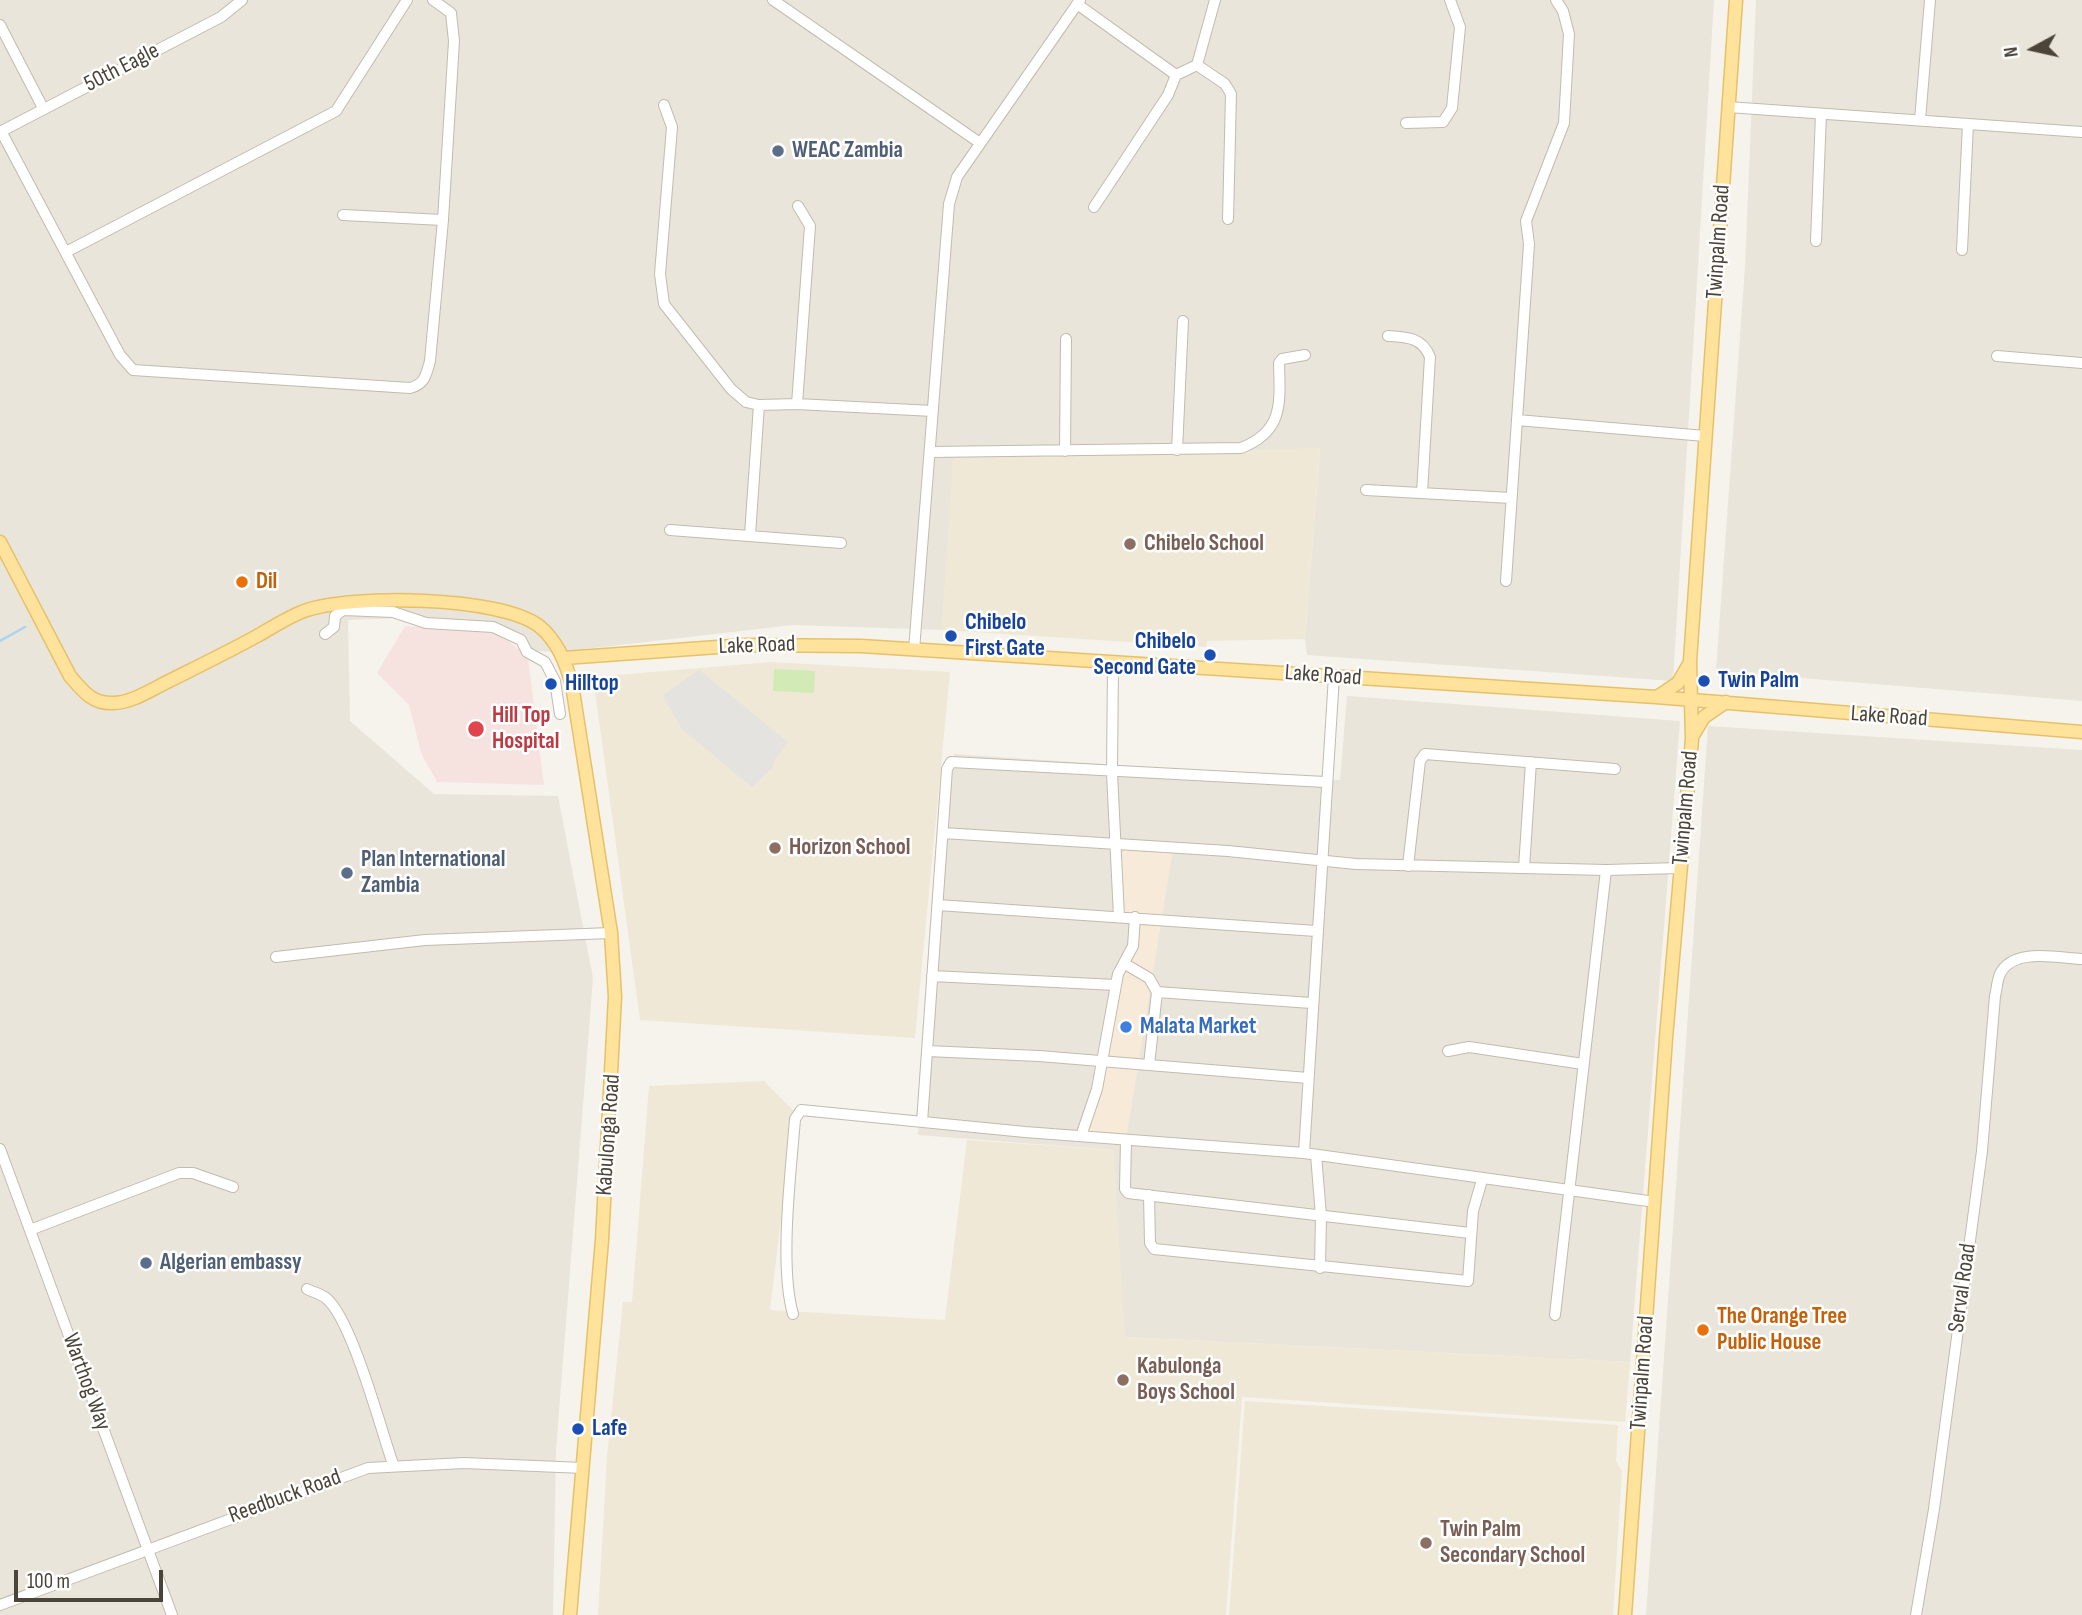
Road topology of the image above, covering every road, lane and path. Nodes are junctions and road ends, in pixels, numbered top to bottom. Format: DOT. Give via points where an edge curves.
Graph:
graph roads {
  1 [pos="242,0"];
  2 [pos="407,0"];
  3 [pos="433,0"];
  4 [pos="773,0"];
  5 [pos="1215,0"];
  6 [pos="1450,0"];
  7 [pos="1556,0"];
  8 [pos="1736,0"];
  9 [pos="1930,0"];
  10 [pos="1078,2"];
  11 [pos="450,4"];
  12 [pos="0,25"];
  13 [pos="1197,65"];
  14 [pos="1177,75"];
  15 [pos="664,105"];
  16 [pos="1728,107"];
  17 [pos="43,108"];
  18 [pos="1821,114"];
  19 [pos="1920,120"];
  20 [pos="1406,123"];
  21 [pos="1968,124"];
  22 [pos="1,131"];
  23 [pos="2082,132"];
  24 [pos="980,143"];
  25 [pos="799,206"];
  26 [pos="1094,207"];
  27 [pos="343,215"];
  28 [pos="1228,219"];
  29 [pos="443,220"];
  30 [pos="1816,241"];
  31 [pos="1962,250"];
  32 [pos="66,252"];
  33 [pos="1183,321"];
  34 [pos="1388,336"];
  35 [pos="1066,338"];
  36 [pos="1305,355"];
  37 [pos="1997,356"];
  38 [pos="2082,363"];
  39 [pos="797,404"];
  40 [pos="759,405"];
  41 [pos="933,411"];
  42 [pos="1517,420"];
  43 [pos="1705,436"];
  44 [pos="1177,450"];
  45 [pos="1065,451"];
  46 [pos="930,452"];
  47 [pos="1366,490"];
  48 [pos="1422,493"];
  49 [pos="1511,498"];
  50 [pos="670,530"];
  51 [pos="750,535"];
  52 [pos="0,542"];
  53 [pos="841,543"];
  54 [pos="1506,581"];
  55 [pos="325,634"];
  56 [pos="914,650"];
  57 [pos="564,659"];
  58 [pos="1690,661"];
  59 [pos="1113,663"];
  60 [pos="1334,676"];
  61 [pos="1656,697"];
  62 [pos="1692,701"];
  63 [pos="1726,702"];
  64 [pos="560,714"];
  65 [pos="2082,732"];
  66 [pos="1692,739"];
  67 [pos="1531,762"];
  68 [pos="1615,769"];
  69 [pos="1112,773"];
  70 [pos="1325,782"];
  71 [pos="943,833"];
  72 [pos="1118,844"];
  73 [pos="1320,859"];
  74 [pos="1408,866"];
  75 [pos="1524,868"];
  76 [pos="1680,868"];
  77 [pos="1606,870"];
  78 [pos="937,905"];
  79 [pos="1119,917"];
  80 [pos="1135,917"];
  81 [pos="1316,931"];
  82 [pos="611,933"];
  83 [pos="276,957"];
  84 [pos="2082,959"];
  85 [pos="1125,964"];
  86 [pos="932,976"];
  87 [pos="1116,985"];
  88 [pos="1157,992"];
  89 [pos="1311,1003"];
  90 [pos="927,1051"];
  91 [pos="1448,1051"];
  92 [pos="1103,1061"];
  93 [pos="1583,1064"];
  94 [pos="1149,1065"];
  95 [pos="1308,1078"];
  96 [pos="922,1122"];
  97 [pos="1081,1136"];
  98 [pos="1126,1140"];
  99 [pos="0,1149"];
  100 [pos="1304,1153"];
  101 [pos="1316,1155"];
  102 [pos="1482,1180"];
  103 [pos="233,1186"];
  104 [pos="1569,1191"];
  105 [pos="1149,1195"];
  106 [pos="1655,1202"];
  107 [pos="1321,1216"];
  108 [pos="30,1230"];
  109 [pos="1470,1233"];
  110 [pos="1320,1268"];
  111 [pos="307,1289"];
  112 [pos="793,1314"];
  113 [pos="1555,1315"];
  114 [pos="393,1464"];
  115 [pos="583,1468"];
  116 [pos="148,1549"];
  117 [pos="0,1605"];
  118 [pos="172,1615"];
  119 [pos="570,1615"];
  120 [pos="1625,1615"];
  121 [pos="1916,1615"];
  1 -- 17 [label="street, 50th Eagle" via="221,17"];
  2 -- 32 [label="street" via="336,111"];
  3 -- 11 [label="street"];
  4 -- 24 [label="street"];
  5 -- 13 [label="street"];
  6 -- 20 [label="street" via="1460,27 1452,108 1443,122"];
  7 -- 42 [label="street" via="1569,34 1564,123 1526,221"];
  8 -- 16 [label="main road, Twinpalm Road"];
  9 -- 19 [label="street"];
  10 -- 14 [label="street"];
  10 -- 24 [label="street"];
  11 -- 29 [label="street" via="454,29"];
  12 -- 17 [label="street"];
  13 -- 14 [label="street"];
  13 -- 28 [label="street" via="1226,84 1230,94"];
  14 -- 26 [label="street"];
  15 -- 40 [label="street" via="672,127 660,274 664,304 732,390"];
  16 -- 18 [label="street"];
  16 -- 43 [label="main road, Twinpalm Road"];
  17 -- 22 [label="street, 50th Eagle"];
  18 -- 19 [label="street"];
  18 -- 30 [label="street"];
  19 -- 21 [label="street"];
  21 -- 23 [label="street"];
  21 -- 31 [label="street"];
  22 -- 32 [label="street"];
  24 -- 41 [label="street" via="957,177 949,204"];
  25 -- 39 [label="street" via="810,226"];
  27 -- 29 [label="street"];
  29 -- 32 [label="street" via="430,361 425,378 410,388 133,370 120,355"];
  33 -- 44 [label="street"];
  34 -- 48 [label="street" via="1417,340 1430,356"];
  35 -- 45 [label="street"];
  36 -- 44 [label="street" via="1279,363 1280,404 1274,423 1256,442 1241,448"];
  37 -- 38 [label="street"];
  39 -- 40 [label="street"];
  39 -- 41 [label="street"];
  40 -- 51 [label="street"];
  41 -- 46 [label="street"];
  42 -- 43 [label="street"];
  42 -- 49 [label="street"];
  43 -- 58 [label="main road, Twinpalm Road"];
  44 -- 45 [label="street"];
  45 -- 46 [label="street"];
  46 -- 56 [label="street"];
  47 -- 48 [label="street"];
  48 -- 49 [label="street"];
  49 -- 54 [label="street"];
  50 -- 51 [label="street"];
  51 -- 53 [label="street"];
  52 -- 57 [label="main road" via="70,676 98,702 114,704 148,691 303,611 346,600 383,599 506,612 539,627"];
  55 -- 64 [label="street" via="343,610 393,612 426,623 493,627 521,640 527,652 545,662 555,681"];
  56 -- 57 [label="main road, Lake Road" via="746,645"];
  56 -- 59 [label="main road, Lake Road"];
  57 -- 82 [label="main road, Kabulonga Road"];
  58 -- 61 [label="main road" via="1678,683"];
  58 -- 62 [label="main road, Twinpalm Road"];
  59 -- 60 [label="main road, Lake Road"];
  59 -- 69 [label="street"];
  60 -- 61 [label="main road, Lake Road"];
  60 -- 70 [label="street"];
  61 -- 62 [label="main road, Lake Road"];
  62 -- 63 [label="main road, Lake Road"];
  62 -- 66 [label="main road, Twinpalm Road"];
  63 -- 65 [label="main road, Lake Road"];
  63 -- 66 [label="main road" via="1704,716"];
  66 -- 76 [label="main road, Twinpalm Road"];
  67 -- 68 [label="street"];
  67 -- 74 [label="street" via="1422,755"];
  67 -- 75 [label="street"];
  69 -- 70 [label="street"];
  69 -- 71 [label="street" via="955,760 947,769"];
  69 -- 72 [label="street"];
  70 -- 73 [label="street"];
  71 -- 72 [label="street"];
  71 -- 78 [label="street"];
  72 -- 73 [label="street"];
  72 -- 79 [label="street"];
  73 -- 74 [label="street"];
  73 -- 81 [label="street"];
  74 -- 75 [label="street"];
  75 -- 77 [label="street"];
  76 -- 77 [label="street"];
  76 -- 106 [label="main road, Twinpalm Road"];
  77 -- 93 [label="street"];
  78 -- 79 [label="street"];
  78 -- 86 [label="street"];
  79 -- 80 [label="street"];
  80 -- 81 [label="street"];
  80 -- 85 [label="street" via="1133,946"];
  81 -- 89 [label="street"];
  82 -- 83 [label="street" via="425,940"];
  82 -- 115 [label="main road, Kabulonga Road" via="614,1052"];
  84 -- 121 [label="street, Serval Road" via="2040,957 2010,963 2000,974 1982,1151"];
  85 -- 87 [label="street"];
  85 -- 88 [label="street" via="1149,978"];
  86 -- 87 [label="street"];
  86 -- 90 [label="street"];
  87 -- 92 [label="street"];
  88 -- 89 [label="street"];
  88 -- 94 [label="street"];
  89 -- 95 [label="street"];
  90 -- 92 [label="street"];
  90 -- 96 [label="street"];
  91 -- 93 [label="street" via="1469,1047"];
  92 -- 94 [label="street"];
  92 -- 97 [label="street"];
  93 -- 104 [label="street"];
  94 -- 95 [label="street"];
  95 -- 100 [label="street"];
  96 -- 97 [label="street"];
  96 -- 112 [label="street" via="807,1110 796,1113 788,1265"];
  97 -- 98 [label="street"];
  98 -- 100 [label="street"];
  98 -- 105 [label="street" via="1126,1191"];
  99 -- 108 [label="street, Warthog Way"];
  100 -- 101 [label="street"];
  101 -- 102 [label="street"];
  101 -- 107 [label="street"];
  102 -- 104 [label="street"];
  102 -- 109 [label="street"];
  103 -- 108 [label="street" via="179,1173"];
  104 -- 106 [label="street"];
  104 -- 113 [label="street"];
  105 -- 107 [label="street"];
  105 -- 110 [label="street" via="1154,1249"];
  106 -- 120 [label="main road, Twinpalm Road"];
  107 -- 109 [label="street"];
  107 -- 110 [label="street"];
  108 -- 116 [label="street, Warthog Way"];
  109 -- 110 [label="street" via="1468,1281"];
  111 -- 114 [label="street" via="327,1299 336,1310"];
  114 -- 115 [label="street, Reedbuck Road"];
  114 -- 116 [label="street, Reedbuck Road" via="338,1477"];
  115 -- 119 [label="main road, Kabulonga Road"];
  116 -- 117 [label="street, Reedbuck Road"];
  116 -- 118 [label="street, Warthog Way"];
}
